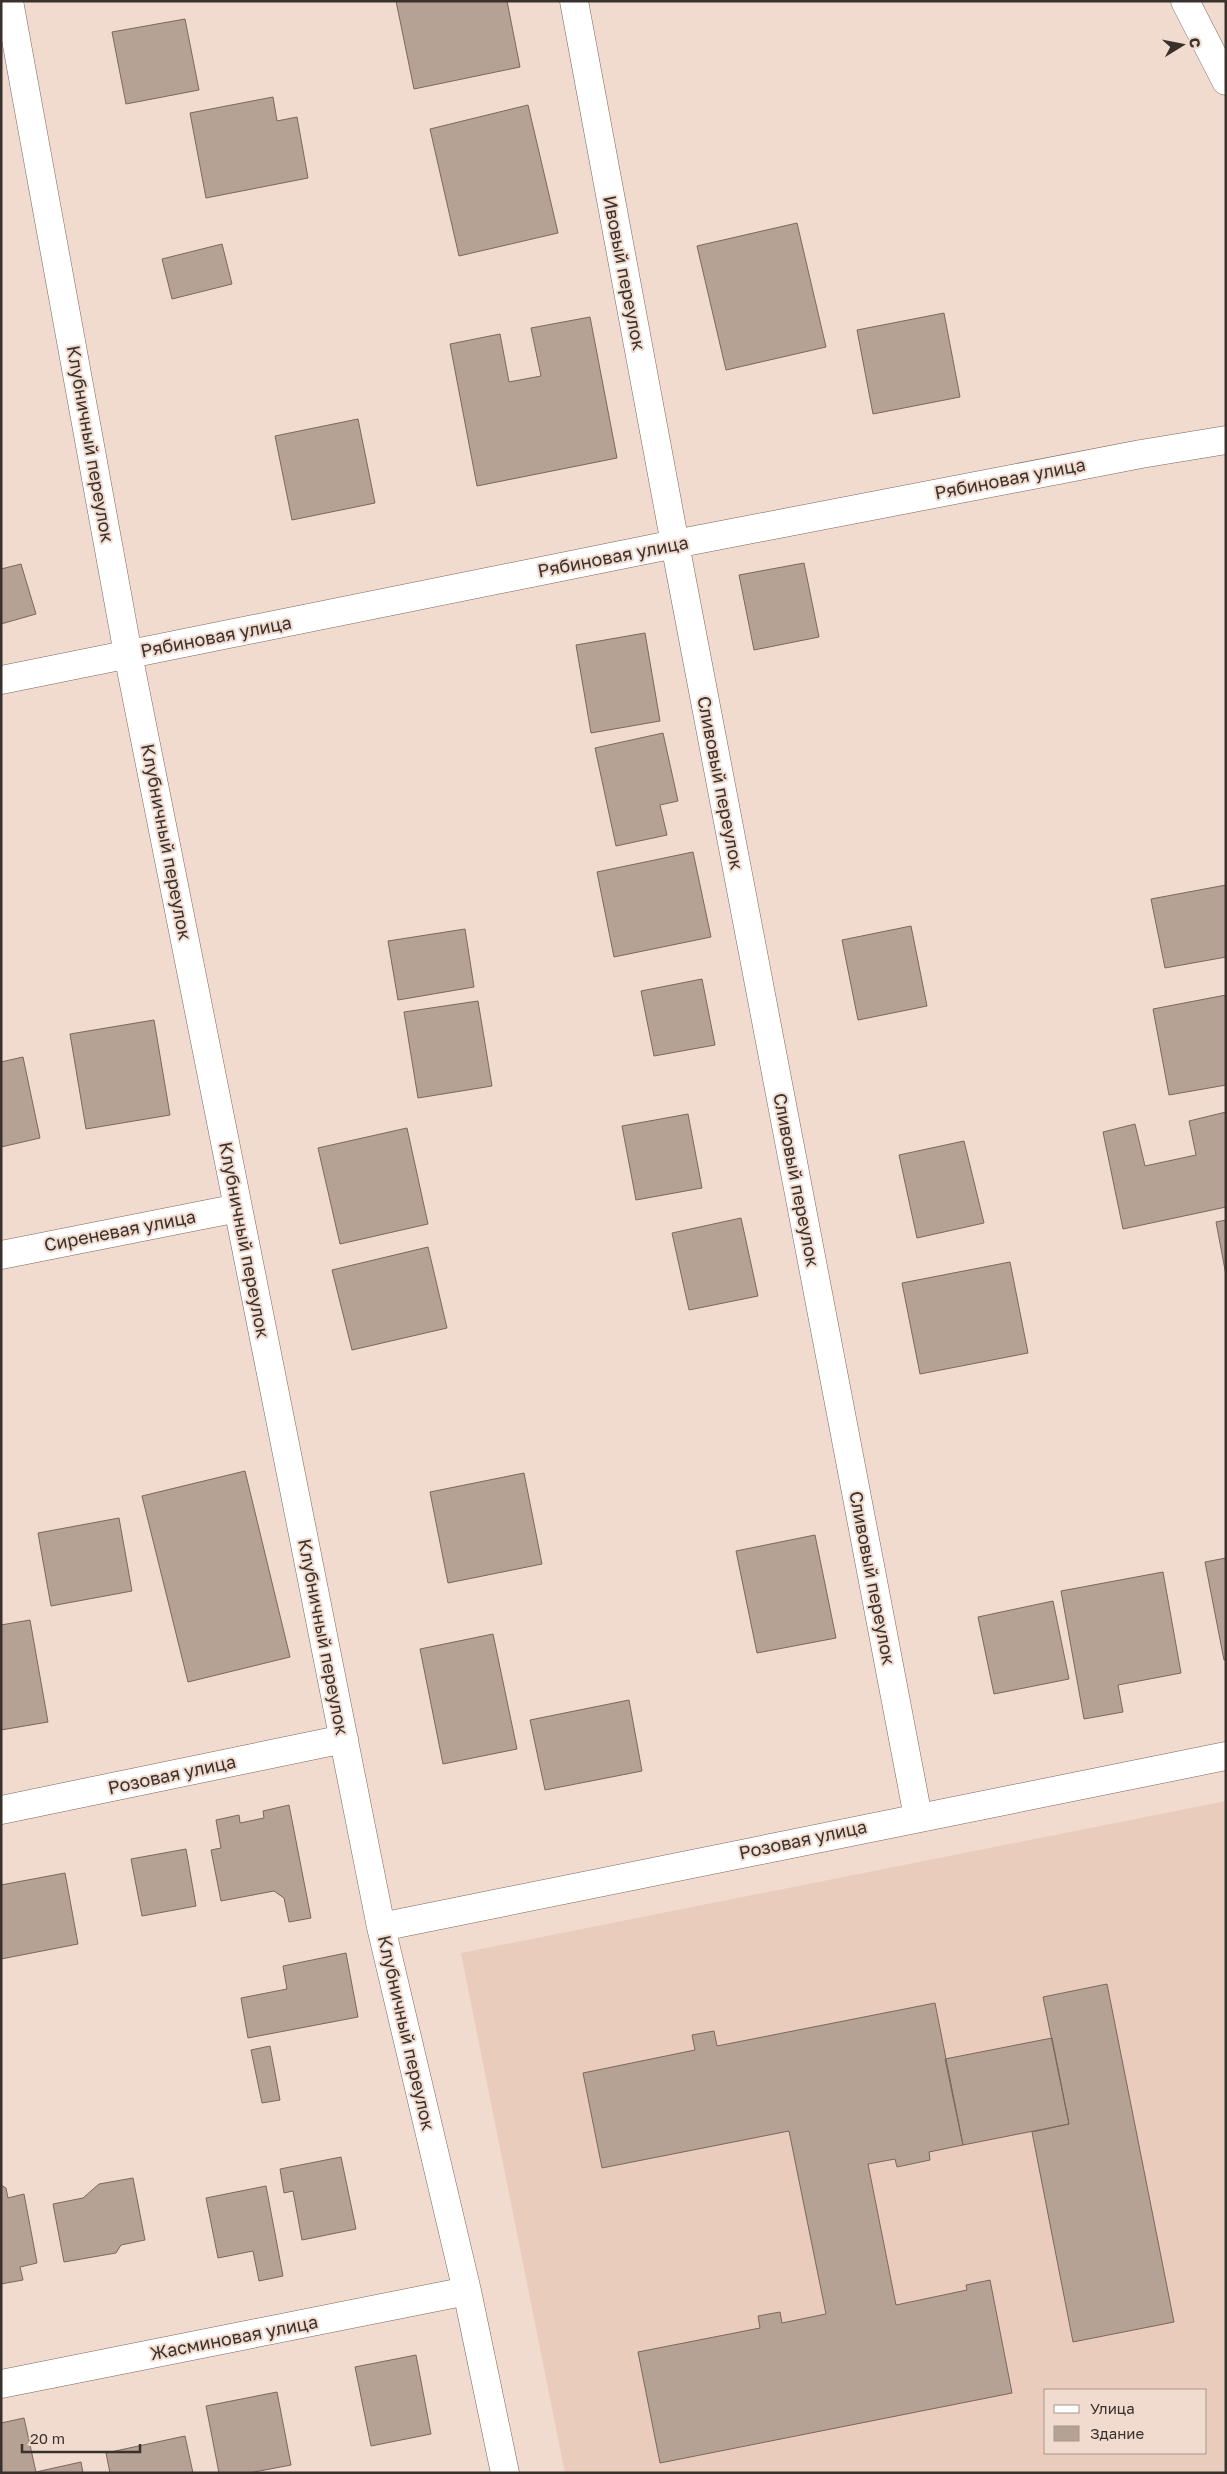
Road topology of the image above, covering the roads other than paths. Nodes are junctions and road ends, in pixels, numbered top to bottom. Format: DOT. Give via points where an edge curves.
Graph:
graph roads {
  1 [pos="9,1"];
  2 [pos="574,1"];
  3 [pos="1185,1"];
  4 [pos="1226,81"];
  5 [pos="1226,440"];
  6 [pos="675,544"];
  7 [pos="128,654"];
  8 [pos="1,680"];
  9 [pos="238,1208"];
  10 [pos="1,1255"];
  11 [pos="344,1739"];
  12 [pos="1226,1756"];
  13 [pos="1,1810"];
  14 [pos="918,1817"];
  15 [pos="380,1926"];
  16 [pos="467,2291"];
  17 [pos="1,2384"];
  18 [pos="505,2473"];
  1 -- 7 [label="street, Клубничный переулок"];
  2 -- 6 [label="street, Ивовый переулок"];
  3 -- 4 [label="street"];
  5 -- 6 [label="street, Рябиновая улица"];
  6 -- 7 [label="street, Рябиновая улица"];
  6 -- 14 [label="street, Сливовый переулок"];
  7 -- 8 [label="street, Рябиновая улица"];
  7 -- 9 [label="street, Клубничный переулок"];
  9 -- 10 [label="street, Сиреневая улица"];
  9 -- 11 [label="street, Клубничный переулок"];
  11 -- 13 [label="street, Розовая улица"];
  11 -- 15 [label="street, Клубничный переулок"];
  12 -- 14 [label="street, Розовая улица"];
  14 -- 15 [label="street, Розовая улица"];
  15 -- 16 [label="street, Клубничный переулок"];
  16 -- 17 [label="street, Жасминовая улица"];
  16 -- 18 [label="street, Клубничный переулок"];
}
